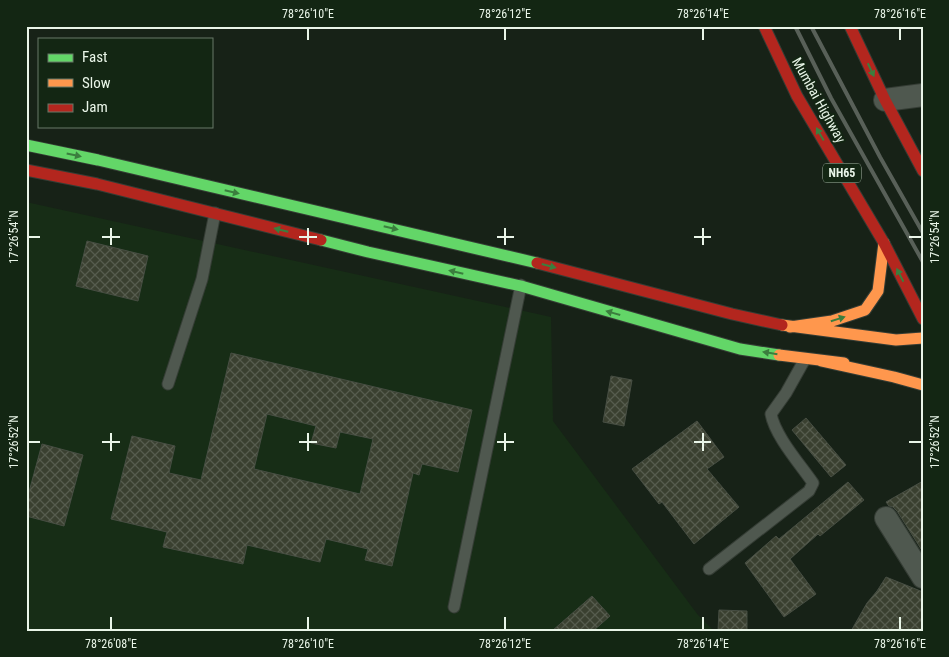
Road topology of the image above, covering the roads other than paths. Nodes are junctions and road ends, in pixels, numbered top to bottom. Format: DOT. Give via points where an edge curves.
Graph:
graph roads {
  1 [pos="764,26"];
  2 [pos="850,26"];
  3 [pos="923,95"];
  4 [pos="885,100"];
  5 [pos="26,145"];
  6 [pos="26,170"];
  7 [pos="923,171"];
  8 [pos="215,214"];
  9 [pos="884,243"];
  10 [pos="524,273"];
  11 [pos="923,319"];
  12 [pos="790,327"];
  13 [pos="923,338"];
  14 [pos="805,359"];
  15 [pos="822,361"];
  16 [pos="914,370"];
  17 [pos="168,384"];
  18 [pos="923,385"];
  19 [pos="886,518"];
  20 [pos="709,569"];
  21 [pos="923,577"];
  22 [pos="454,607"];
  9 -- 1 [label="main road, Mumbai Highway / NH65, one-way" via="797,96"];
  2 -- 4 [label="main road, one-way"];
  3 -- 4 [label="street"];
  4 -- 7 [label="main road"];
  5 -- 10 [label="main road, one-way" via="98,160"];
  6 -- 8 [label="main road"];
  10 -- 8 [label="main road, one-way" via="368,252"];
  8 -- 17 [label="lane" via="202,279"];
  11 -- 9 [label="main road, Mumbai Highway / NH65, one-way"];
  12 -- 9 [label="main road, one-way" via="832,321 866,310 878,292"];
  10 -- 12 [label="main road, one-way"];
  14 -- 10 [label="main road, one-way" via="740,349"];
  10 -- 22 [label="lane"];
  12 -- 13 [label="main road" via="896,340"];
  14 -- 15 [label="main road"];
  14 -- 20 [label="lane" via="771,414 780,435 813,483 809,491"];
  15 -- 16 [label="main road"];
  15 -- 18 [label="main road"];
  19 -- 21 [label="street"];
}
